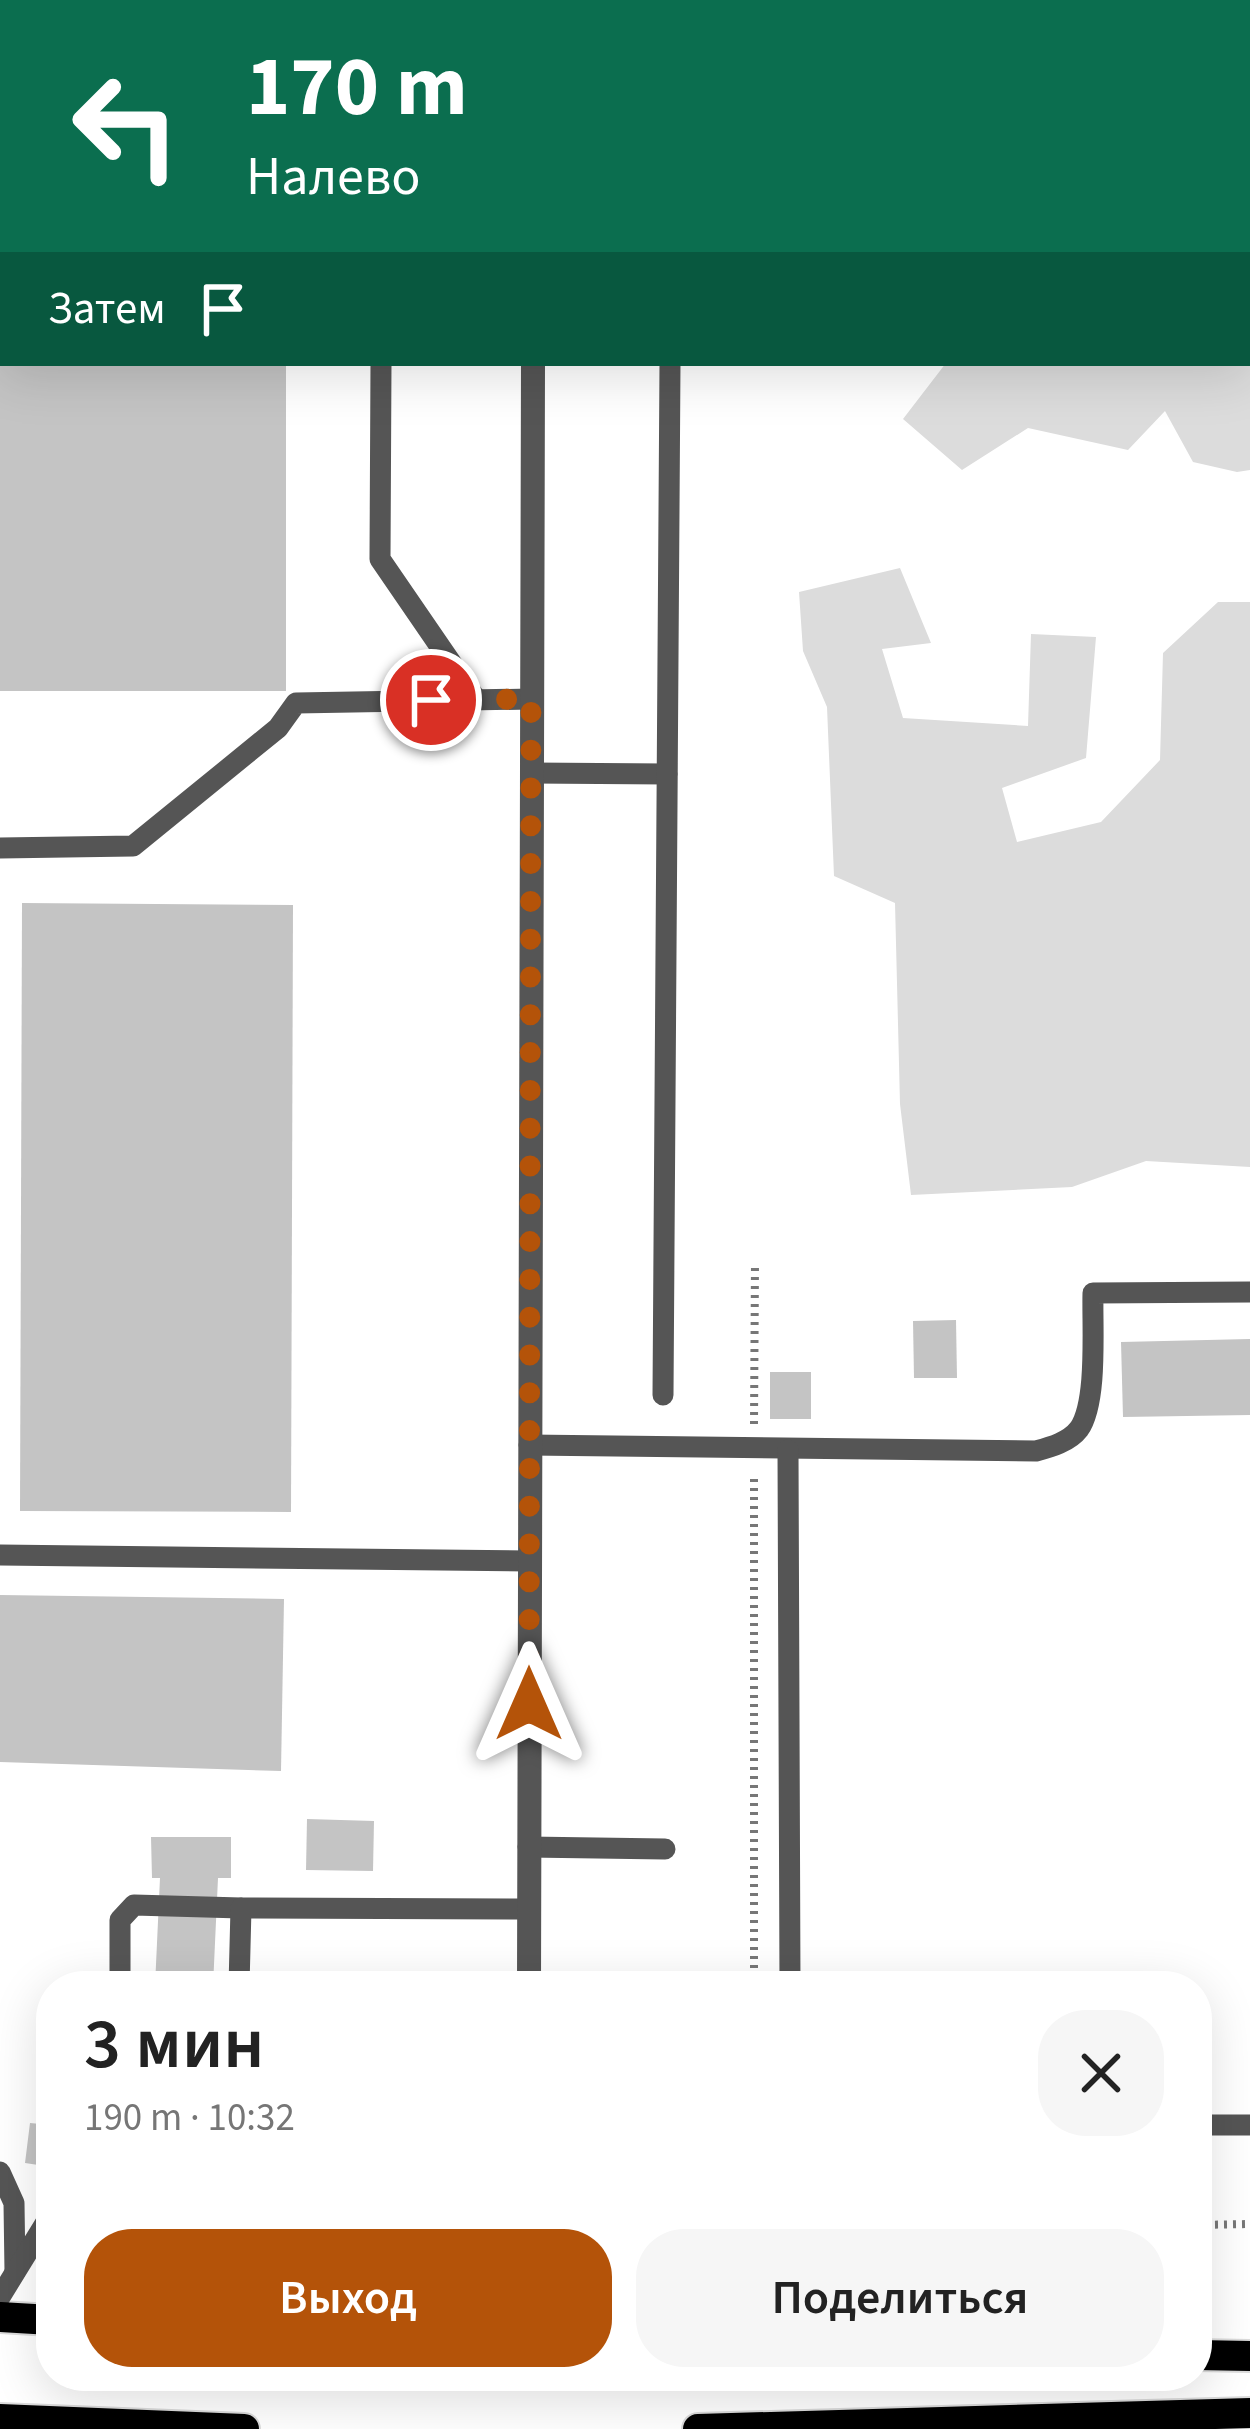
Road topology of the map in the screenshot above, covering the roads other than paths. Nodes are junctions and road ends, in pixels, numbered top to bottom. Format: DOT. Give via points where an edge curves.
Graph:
graph roads {
  1 [pos="381,366"];
  2 [pos="533,366"];
  3 [pos="670,366"];
  4 [pos="476,699"];
  5 [pos="531,699"];
  6 [pos="531,773"];
  7 [pos="667,773"];
  8 [pos="0,848"];
  9 [pos="1250,1292"];
  10 [pos="663,1395"];
  11 [pos="529,1445"];
  12 [pos="788,1450"];
  13 [pos="0,1555"];
  14 [pos="529,1561"];
  15 [pos="529,1847"];
  16 [pos="665,1849"];
  17 [pos="241,1908"];
  18 [pos="529,1909"];
  19 [pos="120,1971"];
  20 [pos="239,1971"];
  21 [pos="529,1971"];
  22 [pos="790,1971"];
  23 [pos="1250,2125"];
  24 [pos="1212,2126"];
  25 [pos="0,2172"];
  26 [pos="36,2238"];
  27 [pos="15,2272"];
  28 [pos="0,2297"];
  29 [pos="0,2317"];
  30 [pos="36,2319"];
  31 [pos="1212,2355"];
  32 [pos="1250,2356"];
  33 [pos="1250,2414"];
  34 [pos="0,2419"];
  35 [pos="244,2429"];
  36 [pos="698,2429"];
  1 -- 4 [label="lane" via="380,560"];
  2 -- 5 [label="street"];
  3 -- 7 [label="lane"];
  4 -- 5 [label="lane"];
  4 -- 8 [label="lane" via="296,703 278,728 133,846"];
  5 -- 6 [label="street"];
  6 -- 7 [label="lane"];
  6 -- 11 [label="street"];
  7 -- 10 [label="lane"];
  9 -- 12 [label="lane" via="1093,1293 1089,1396 1080,1429 1060,1444 1036,1451"];
  11 -- 12 [label="lane"];
  11 -- 14 [label="street"];
  12 -- 22 [label="lane"];
  13 -- 14 [label="lane"];
  14 -- 15 [label="street"];
  15 -- 16 [label="lane"];
  15 -- 18 [label="street"];
  17 -- 18 [label="lane"];
  17 -- 19 [label="lane" via="134,1905 120,1920"];
  17 -- 20 [label="lane"];
  18 -- 21 [label="street"];
  23 -- 24 [label="lane"];
  25 -- 27 [label="lane" via="14,2203"];
  26 -- 27 [label="lane"];
  27 -- 28 [label="lane"];
  29 -- 30 [label="main road"];
  31 -- 32 [label="main road"];
  33 -- 36 [label="main road"];
  34 -- 35 [label="main road"];
}
